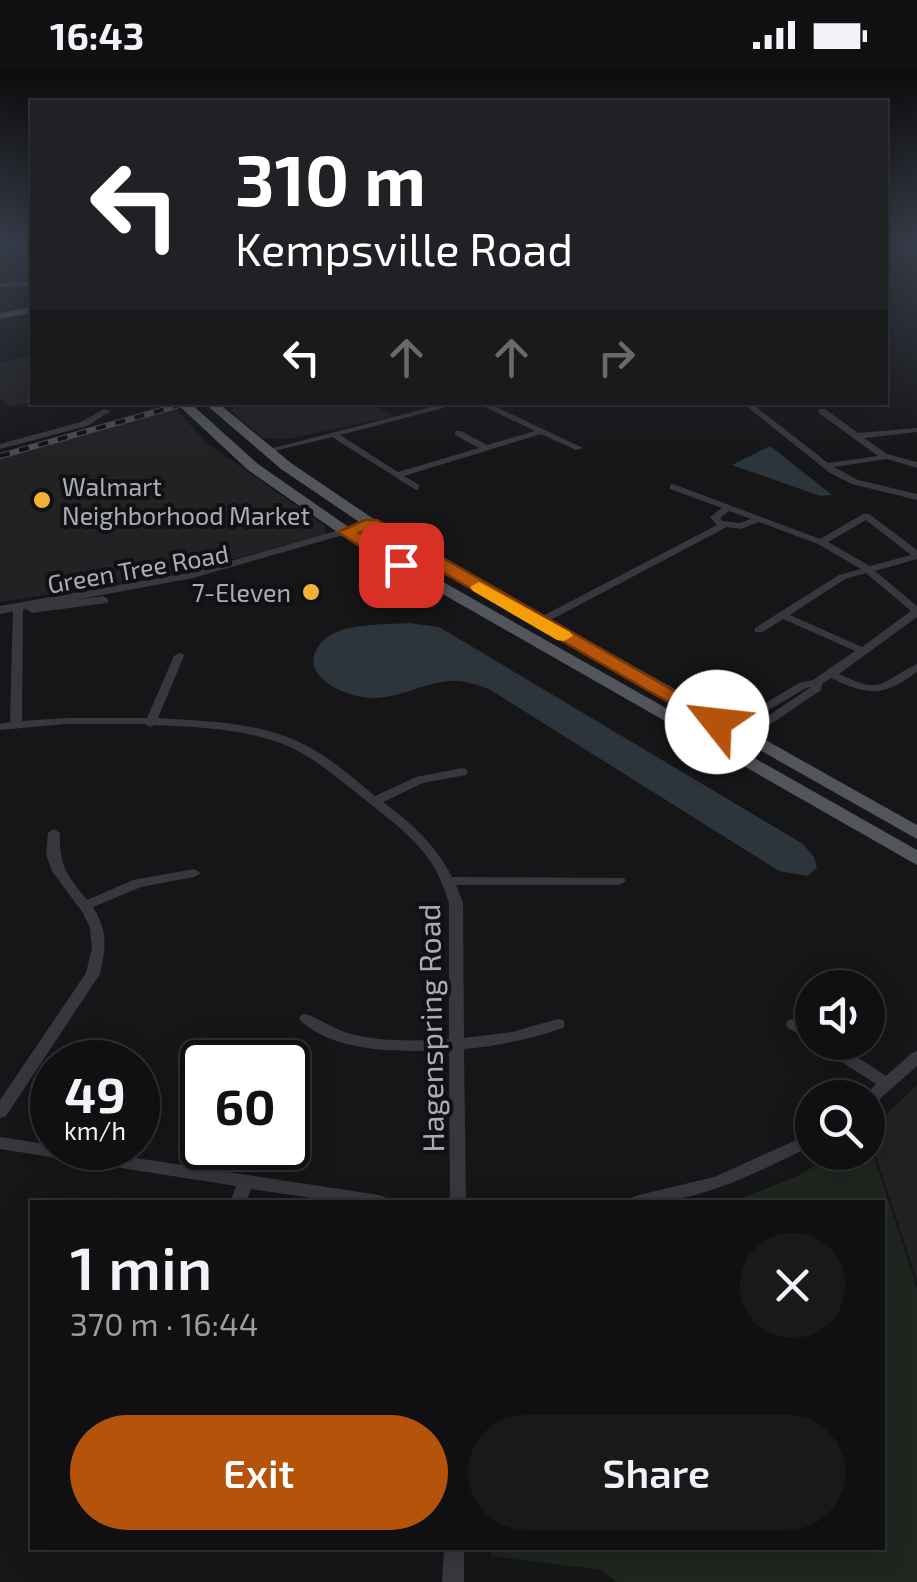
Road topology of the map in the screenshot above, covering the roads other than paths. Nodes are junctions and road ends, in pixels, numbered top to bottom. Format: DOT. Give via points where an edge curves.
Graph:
graph roads {
  1 [pos="184,405"];
  2 [pos="212,405"];
  3 [pos="450,405"];
  4 [pos="486,405"];
  5 [pos="749,405"];
  6 [pos="106,411"];
  7 [pos="822,412"];
  8 [pos="917,430"];
  9 [pos="542,431"];
  10 [pos="458,433"];
  11 [pos="334,435"];
  12 [pos="855,436"];
  13 [pos="0,447"];
  14 [pos="486,448"];
  15 [pos="579,448"];
  16 [pos="266,452"];
  17 [pos="887,457"];
  18 [pos="917,465"];
  19 [pos="825,466"];
  20 [pos="397,474"];
  21 [pos="416,486"];
  22 [pos="673,488"];
  23 [pos="917,496"];
  24 [pos="728,508"];
  25 [pos="759,519"];
  26 [pos="724,525"];
  27 [pos="375,526"];
  28 [pos="351,535"];
  29 [pos="821,542"];
  30 [pos="917,556"];
  31 [pos="865,568"];
  32 [pos="18,607"];
  33 [pos="0,610"];
  34 [pos="917,611"];
  35 [pos="784,616"];
  36 [pos="539,622"];
  37 [pos="759,630"];
  38 [pos="863,651"];
  39 [pos="179,656"];
  40 [pos="917,667"];
  41 [pos="832,674"];
  42 [pos="16,724"];
  43 [pos="150,724"];
  44 [pos="0,727"];
  45 [pos="743,727"];
  46 [pos="462,772"];
  47 [pos="374,801"];
  48 [pos="54,833"];
  49 [pos="917,833"];
  50 [pos="917,859"];
  51 [pos="194,874"];
  52 [pos="619,880"];
  53 [pos="450,881"];
  54 [pos="86,905"];
  55 [pos="306,1019"];
  56 [pos="558,1024"];
  57 [pos="457,1043"];
  58 [pos="917,1057"];
  59 [pos="849,1060"];
  60 [pos="886,1084"];
  61 [pos="0,1112"];
  62 [pos="0,1143"];
  63 [pos="795,1146"];
  64 [pos="245,1184"];
  65 [pos="239,1200"];
  66 [pos="365,1200"];
  67 [pos="458,1200"];
  68 [pos="647,1200"];
  69 [pos="454,1550"];
  70 [pos="453,1582"];
  1 -- 28 [label="main road" via="254,467"];
  2 -- 16 [label="main road"];
  3 -- 11 [label="street"];
  4 -- 9 [label="street"];
  5 -- 19 [label="street"];
  6 -- 13 [label="street" via="84,424"];
  7 -- 12 [label="street"];
  8 -- 12 [label="street"];
  9 -- 14 [label="street"];
  9 -- 15 [label="street"];
  10 -- 14 [label="street"];
  11 -- 16 [label="street"];
  11 -- 20 [label="street"];
  12 -- 17 [label="street"];
  14 -- 20 [label="street"];
  16 -- 27 [label="main road"];
  17 -- 18 [label="street"];
  17 -- 19 [label="street"];
  19 -- 23 [label="street" via="855,482"];
  20 -- 21 [label="street"];
  22 -- 24 [label="street"];
  24 -- 25 [label="street"];
  24 -- 26 [label="street" via="716,517"];
  25 -- 26 [label="street"];
  25 -- 29 [label="street"];
  26 -- 36 [label="street"];
  27 -- 28 [label="street, Green Tree Road"];
  27 -- 36 [label="main road"];
  28 -- 32 [label="street, Green Tree Road" via="186,586 48,609"];
  28 -- 50 [label="main road"];
  29 -- 30 [label="street" via="866,516"];
  29 -- 31 [label="street"];
  30 -- 31 [label="street"];
  31 -- 34 [label="street"];
  31 -- 35 [label="street"];
  32 -- 33 [label="street, Green Tree Road"];
  32 -- 42 [label="street"];
  34 -- 38 [label="street"];
  35 -- 37 [label="street"];
  35 -- 38 [label="street"];
  36 -- 45 [label="main road"];
  38 -- 41 [label="street"];
  39 -- 43 [label="street"];
  40 -- 41 [label="street" via="874,692"];
  41 -- 45 [label="street" via="764,724"];
  42 -- 43 [label="street, Hagenspring Road"];
  42 -- 44 [label="street, Hagenspring Road"];
  43 -- 47 [label="street, Hagenspring Road" via="271,735 312,754"];
  45 -- 49 [label="main road"];
  46 -- 47 [label="street" via="420,780"];
  47 -- 53 [label="street, Hagenspring Road" via="426,843"];
  48 -- 54 [label="street" via="53,863"];
  51 -- 54 [label="street" via="138,883"];
  52 -- 53 [label="street"];
  53 -- 57 [label="street, Hagenspring Road" via="456,903"];
  54 -- 61 [label="street" via="101,936 93,974"];
  55 -- 57 [label="street" via="373,1044"];
  56 -- 57 [label="street" via="517,1037"];
  57 -- 67 [label="street, Hagenspring Road"];
  58 -- 60 [label="street"];
  59 -- 60 [label="street"];
  62 -- 64 [label="street"];
  63 -- 68 [label="street" via="717,1183"];
  64 -- 65 [label="street"];
  64 -- 66 [label="street"];
  69 -- 70 [label="street"];
}
